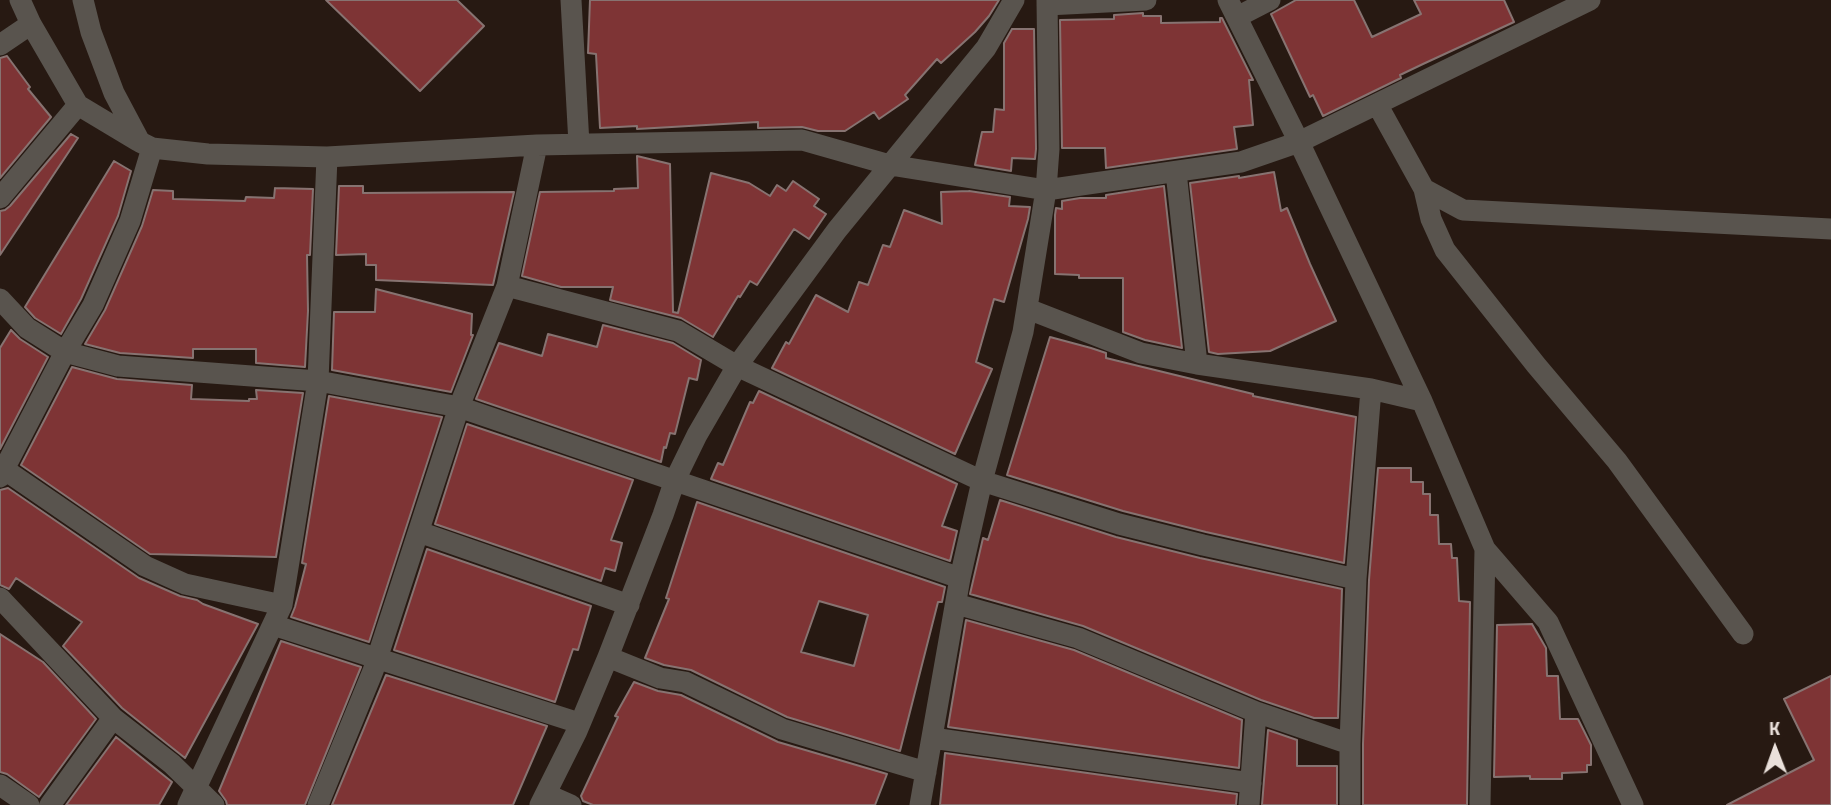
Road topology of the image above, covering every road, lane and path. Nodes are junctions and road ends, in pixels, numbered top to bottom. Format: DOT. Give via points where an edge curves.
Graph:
graph roads {
  1 [pos="20,0"];
  2 [pos="83,0"];
  3 [pos="572,0"];
  4 [pos="1014,0"];
  5 [pos="1146,0"];
  6 [pos="1270,0"];
  7 [pos="1590,0"];
  8 [pos="1047,3"];
  9 [pos="1232,9"];
  10 [pos="31,24"];
  11 [pos="0,45"];
  12 [pos="1377,104"];
  13 [pos="78,105"];
  14 [pos="1299,142"];
  15 [pos="579,144"];
  16 [pos="146,145"];
  17 [pos="537,145"];
  18 [pos="327,157"];
  19 [pos="890,165"];
  20 [pos="1176,172"];
  21 [pos="1424,189"];
  22 [pos="1046,190"];
  23 [pos="0,198"];
  24 [pos="1831,229"];
  25 [pos="507,286"];
  26 [pos="0,299"];
  27 [pos="1028,309"];
  28 [pos="65,352"];
  29 [pos="1197,365"];
  30 [pos="737,366"];
  31 [pos="318,381"];
  32 [pos="1371,389"];
  33 [pos="1422,401"];
  34 [pos="459,407"];
  35 [pos="3,473"];
  36 [pos="675,480"];
  37 [pos="982,481"];
  38 [pos="419,532"];
  39 [pos="1485,549"];
  40 [pos="960,578"];
  41 [pos="1356,579"];
  42 [pos="0,598"];
  43 [pos="956,604"];
  44 [pos="282,605"];
  45 [pos="629,605"];
  46 [pos="273,625"];
  47 [pos="1743,634"];
  48 [pos="608,656"];
  49 [pos="377,659"];
  50 [pos="1256,712"];
  51 [pos="113,718"];
  52 [pos="579,723"];
  53 [pos="932,738"];
  54 [pos="1350,744"];
  55 [pos="926,772"];
  56 [pos="1251,783"];
  57 [pos="0,785"];
  58 [pos="192,796"];
  59 [pos="543,800"];
  60 [pos="29,805"];
  61 [pos="50,805"];
  62 [pos="214,805"];
  63 [pos="318,805"];
  64 [pos="571,805"];
  65 [pos="920,805"];
  66 [pos="1249,805"];
  67 [pos="1350,805"];
  68 [pos="1480,805"];
  69 [pos="1633,805"];
  1 -- 10 [label="street"];
  2 -- 16 [label="street" via="114,93"];
  3 -- 15 [label="street"];
  4 -- 19 [label="street" via="986,48"];
  5 -- 8 [label="street"];
  6 -- 9 [label="street"];
  7 -- 12 [label="street"];
  8 -- 22 [label="street"];
  9 -- 14 [label="street"];
  10 -- 11 [label="street"];
  10 -- 13 [label="street"];
  12 -- 14 [label="street"];
  12 -- 21 [label="street"];
  13 -- 16 [label="street"];
  13 -- 23 [label="street"];
  14 -- 20 [label="street" via="1241,162"];
  14 -- 33 [label="street"];
  15 -- 17 [label="street"];
  15 -- 19 [label="street" via="802,140"];
  16 -- 18 [label="street" via="208,154"];
  16 -- 28 [label="street" via="130,221 93,305"];
  17 -- 18 [label="street"];
  17 -- 25 [label="street"];
  18 -- 31 [label="street"];
  19 -- 22 [label="street"];
  19 -- 30 [label="street"];
  20 -- 22 [label="street"];
  20 -- 29 [label="street"];
  21 -- 24 [label="street" via="1463,210"];
  21 -- 47 [label="street" via="1445,250 1617,460"];
  22 -- 27 [label="street"];
  25 -- 30 [label="street" via="678,331"];
  25 -- 34 [label="street"];
  26 -- 28 [label="street" via="27,328"];
  27 -- 29 [label="street" via="1141,353"];
  27 -- 37 [label="street"];
  28 -- 31 [label="street" via="118,366"];
  28 -- 35 [label="street"];
  29 -- 32 [label="street"];
  30 -- 36 [label="street"];
  30 -- 37 [label="street"];
  31 -- 34 [label="street"];
  31 -- 44 [label="street"];
  32 -- 33 [label="street"];
  32 -- 41 [label="street"];
  33 -- 39 [label="street"];
  34 -- 36 [label="street"];
  34 -- 38 [label="street"];
  35 -- 44 [label="street" via="145,566 185,584"];
  36 -- 40 [label="street"];
  36 -- 45 [label="street"];
  37 -- 40 [label="street"];
  37 -- 41 [label="street" via="1119,524"];
  38 -- 45 [label="street"];
  38 -- 49 [label="street"];
  39 -- 68 [label="street"];
  39 -- 69 [label="street" via="1548,622"];
  40 -- 43 [label="street"];
  41 -- 54 [label="street"];
  42 -- 51 [label="street"];
  43 -- 50 [label="street" via="1078,638"];
  43 -- 53 [label="street"];
  44 -- 46 [label="street"];
  45 -- 48 [label="street"];
  46 -- 49 [label="street"];
  46 -- 58 [label="street"];
  48 -- 52 [label="street"];
  48 -- 55 [label="street" via="660,678 685,682 782,729"];
  49 -- 52 [label="street"];
  49 -- 63 [label="street"];
  50 -- 54 [label="street"];
  50 -- 56 [label="street"];
  51 -- 58 [label="street" via="172,764"];
  51 -- 61 [label="street"];
  52 -- 59 [label="street"];
  53 -- 55 [label="street"];
  53 -- 56 [label="street"];
  54 -- 67 [label="street"];
  55 -- 65 [label="street"];
  56 -- 66 [label="street"];
  57 -- 60 [label="street"];
  58 -- 62 [label="street"];
  59 -- 64 [label="street"];
}
